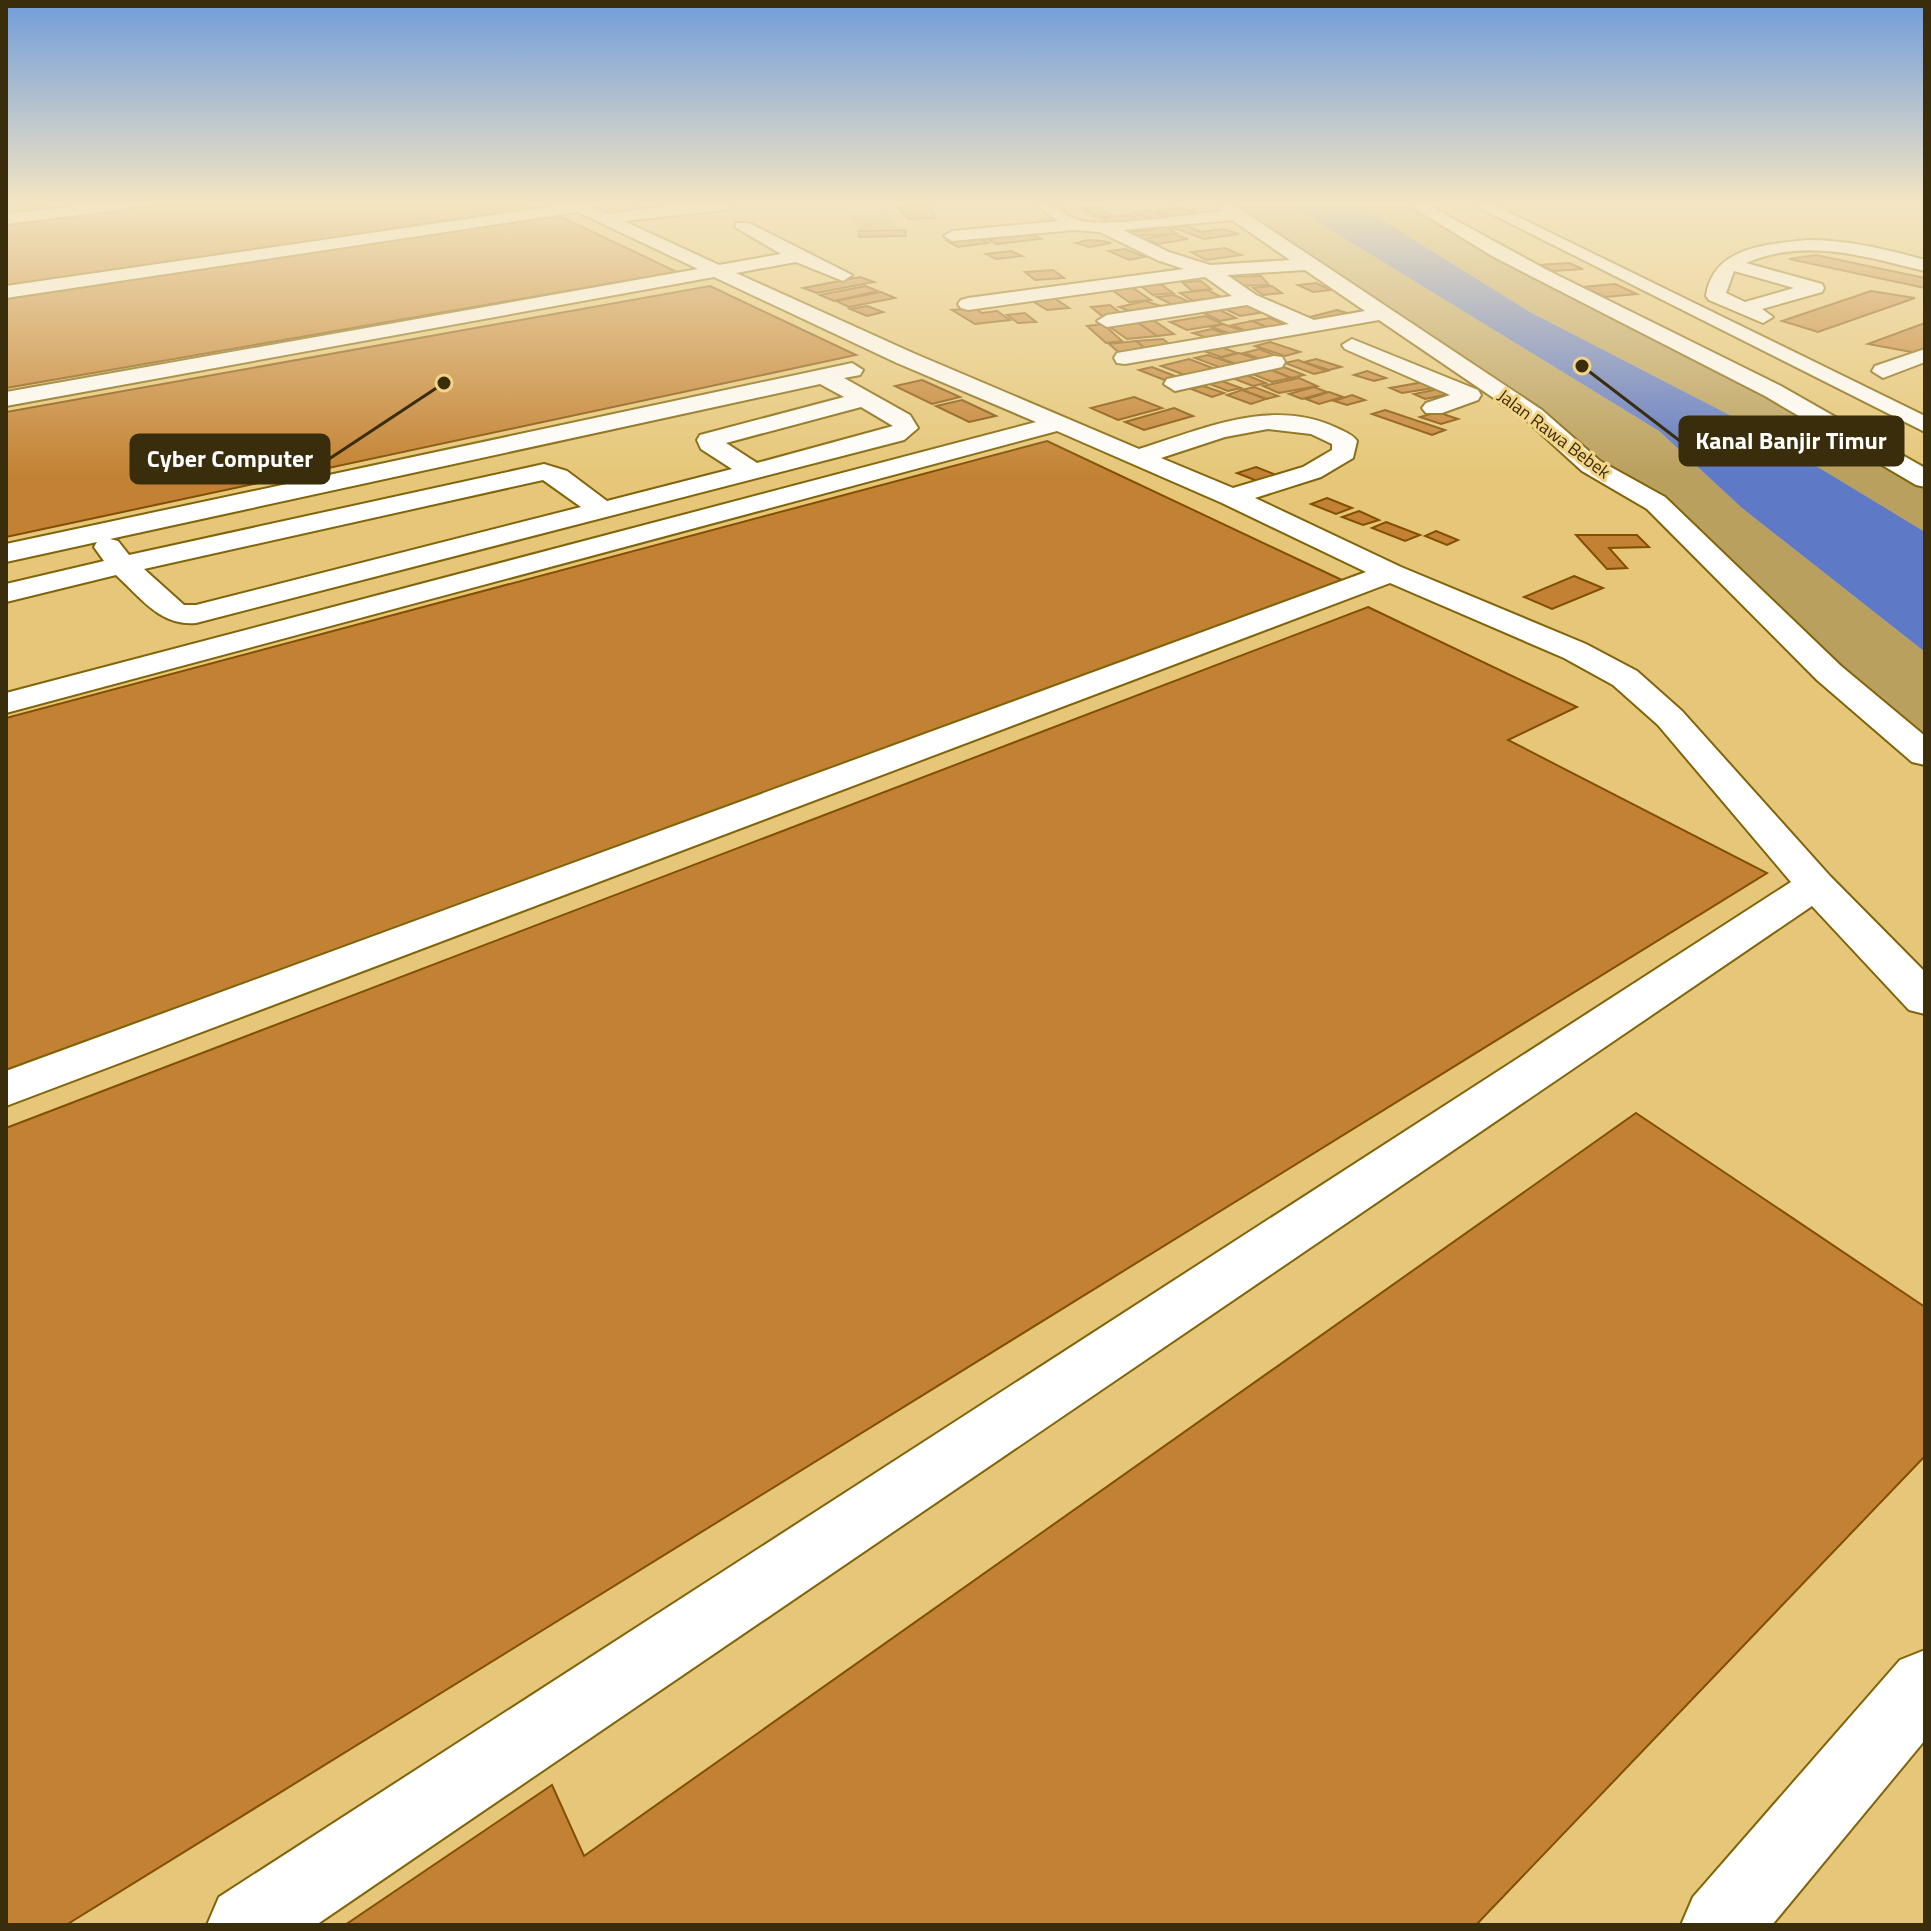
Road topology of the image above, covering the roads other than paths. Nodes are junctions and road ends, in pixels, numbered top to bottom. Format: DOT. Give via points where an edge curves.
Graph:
graph roads {
  1 [pos="588,295"];
  2 [pos="768,295"];
  3 [pos="1039,295"];
  4 [pos="1243,295"];
  5 [pos="1354,295"];
  6 [pos="1577,295"];
  7 [pos="1633,295"];
  8 [pos="1649,295"];
  9 [pos="1716,295"];
  10 [pos="1790,295"];
  11 [pos="1249,299"];
  12 [pos="968,304"];
  13 [pos="1744,308"];
  14 [pos="1382,314"];
  15 [pos="1107,321"];
  16 [pos="1309,325"];
  17 [pos="1786,327"];
  18 [pos="1352,345"];
  19 [pos="1430,346"];
  20 [pos="1330,348"];
  21 [pos="1925,355"];
  22 [pos="905,358"];
  23 [pos="1125,358"];
  24 [pos="1289,358"];
  25 [pos="1462,367"];
  26 [pos="1419,371"];
  27 [pos="823,376"];
  28 [pos="1915,382"];
  29 [pos="1175,384"];
  30 [pos="6,399"];
  31 [pos="864,399"];
  32 [pos="1434,408"];
  33 [pos="1057,424"];
  34 [pos="1925,425"];
  35 [pos="1902,439"];
  36 [pos="1139,457"];
  37 [pos="753,471"];
  38 [pos="1925,479"];
  39 [pos="1231,497"];
  40 [pos="602,510"];
  41 [pos="96,533"];
  42 [pos="6,553"];
  43 [pos="122,565"];
  44 [pos="1391,573"];
  45 [pos="6,593"];
  46 [pos="6,703"];
  47 [pos="1925,754"];
  48 [pos="1815,885"];
  49 [pos="1925,999"];
  50 [pos="6,1089"];
  51 [pos="1925,1685"];
  52 [pos="247,1925"];
  53 [pos="1721,1925"];
  1 -- 30 [label="street"];
  2 -- 22 [label="street"];
  3 -- 12 [label="street"];
  4 -- 11 [label="street"];
  5 -- 14 [label="street, Jalan Rawa Bebek"];
  6 -- 38 [label="street" via="1750,379"];
  7 -- 35 [label="street"];
  8 -- 34 [label="street"];
  9 -- 13 [label="street"];
  10 -- 13 [label="street"];
  11 -- 15 [label="street"];
  11 -- 16 [label="street"];
  13 -- 17 [label="street"];
  14 -- 16 [label="street"];
  14 -- 19 [label="street, Jalan Rawa Bebek"];
  16 -- 23 [label="street"];
  18 -- 19 [label="street"];
  18 -- 20 [label="street"];
  18 -- 26 [label="street"];
  19 -- 25 [label="street, Jalan Rawa Bebek"];
  21 -- 28 [label="street" via="1876,368"];
  22 -- 27 [label="street"];
  22 -- 33 [label="street"];
  24 -- 29 [label="street"];
  25 -- 26 [label="street"];
  25 -- 47 [label="street, Jalan Rawa Bebek" via="1534,415 1591,466 1656,503 1829,673"];
  26 -- 32 [label="street" via="1470,395"];
  27 -- 31 [label="street"];
  27 -- 41 [label="street"];
  31 -- 37 [label="street" via="902,420 906,428"];
  31 -- 37 [label="street" via="709,440"];
  33 -- 36 [label="street"];
  33 -- 46 [label="street"];
  36 -- 39 [label="street"];
  36 -- 39 [label="street" via="1266,420 1305,423 1345,441 1344,453 1312,472"];
  37 -- 40 [label="street"];
  39 -- 44 [label="street"];
  40 -- 43 [label="street" via="558,476 544,472"];
  40 -- 43 [label="street" via="196,614 173,612"];
  41 -- 42 [label="street"];
  41 -- 43 [label="street"];
  43 -- 45 [label="street"];
  44 -- 48 [label="street" via="1575,651 1625,678 1670,718"];
  44 -- 50 [label="street"];
  48 -- 49 [label="street"];
  48 -- 52 [label="street"];
  51 -- 53 [label="street"];
}
